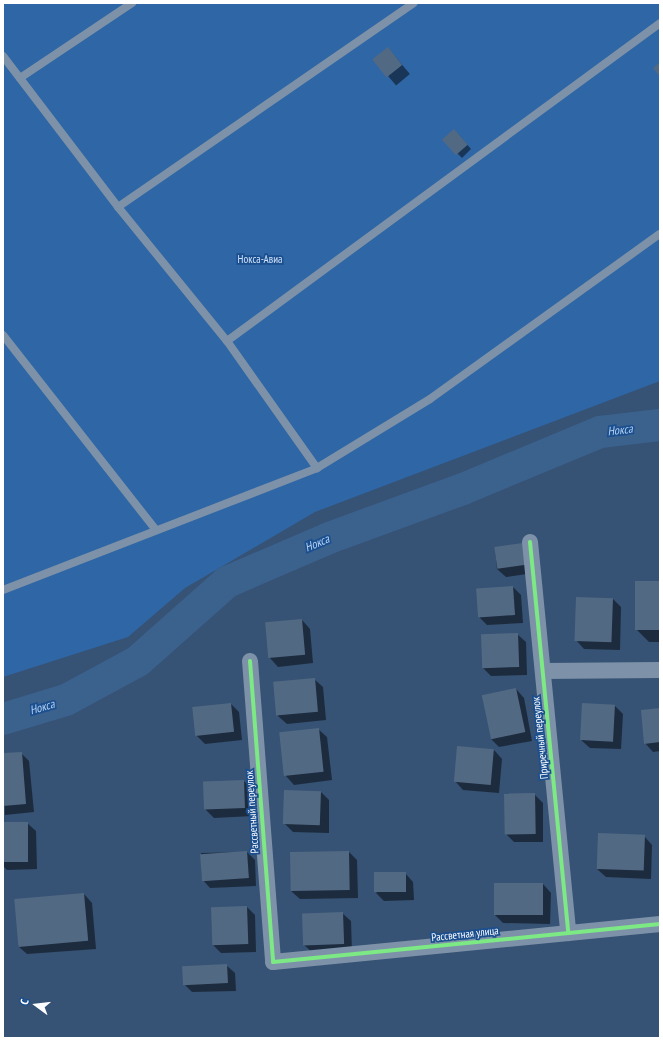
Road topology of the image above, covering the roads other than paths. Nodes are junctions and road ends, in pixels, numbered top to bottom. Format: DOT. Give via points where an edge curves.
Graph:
graph roads {
  1 [pos="132,3"];
  2 [pos="414,3"];
  3 [pos="660,23"];
  4 [pos="3,56"];
  5 [pos="20,78"];
  6 [pos="118,207"];
  7 [pos="660,234"];
  8 [pos="3,335"];
  9 [pos="227,341"];
  10 [pos="317,468"];
  11 [pos="155,530"];
  12 [pos="530,542"];
  13 [pos="3,590"];
  14 [pos="250,661"];
  15 [pos="660,670"];
  16 [pos="543,671"];
  17 [pos="660,924"];
  18 [pos="568,933"];
  19 [pos="272,962"];
  1 -- 5 [label="lane"];
  2 -- 6 [label="lane"];
  3 -- 9 [label="lane"];
  4 -- 5 [label="lane"];
  5 -- 6 [label="lane"];
  6 -- 9 [label="lane"];
  7 -- 10 [label="lane" via="430,399"];
  8 -- 11 [label="lane"];
  9 -- 10 [label="lane"];
  10 -- 11 [label="lane"];
  11 -- 13 [label="lane"];
  12 -- 16 [label="street, Приречный переулок"];
  14 -- 19 [label="street, Рассветный переулок"];
  15 -- 16 [label="street"];
  16 -- 18 [label="street, Приречный переулок"];
  17 -- 18 [label="street, Рассветная улица"];
  18 -- 19 [label="street, Рассветная улица"];
}
